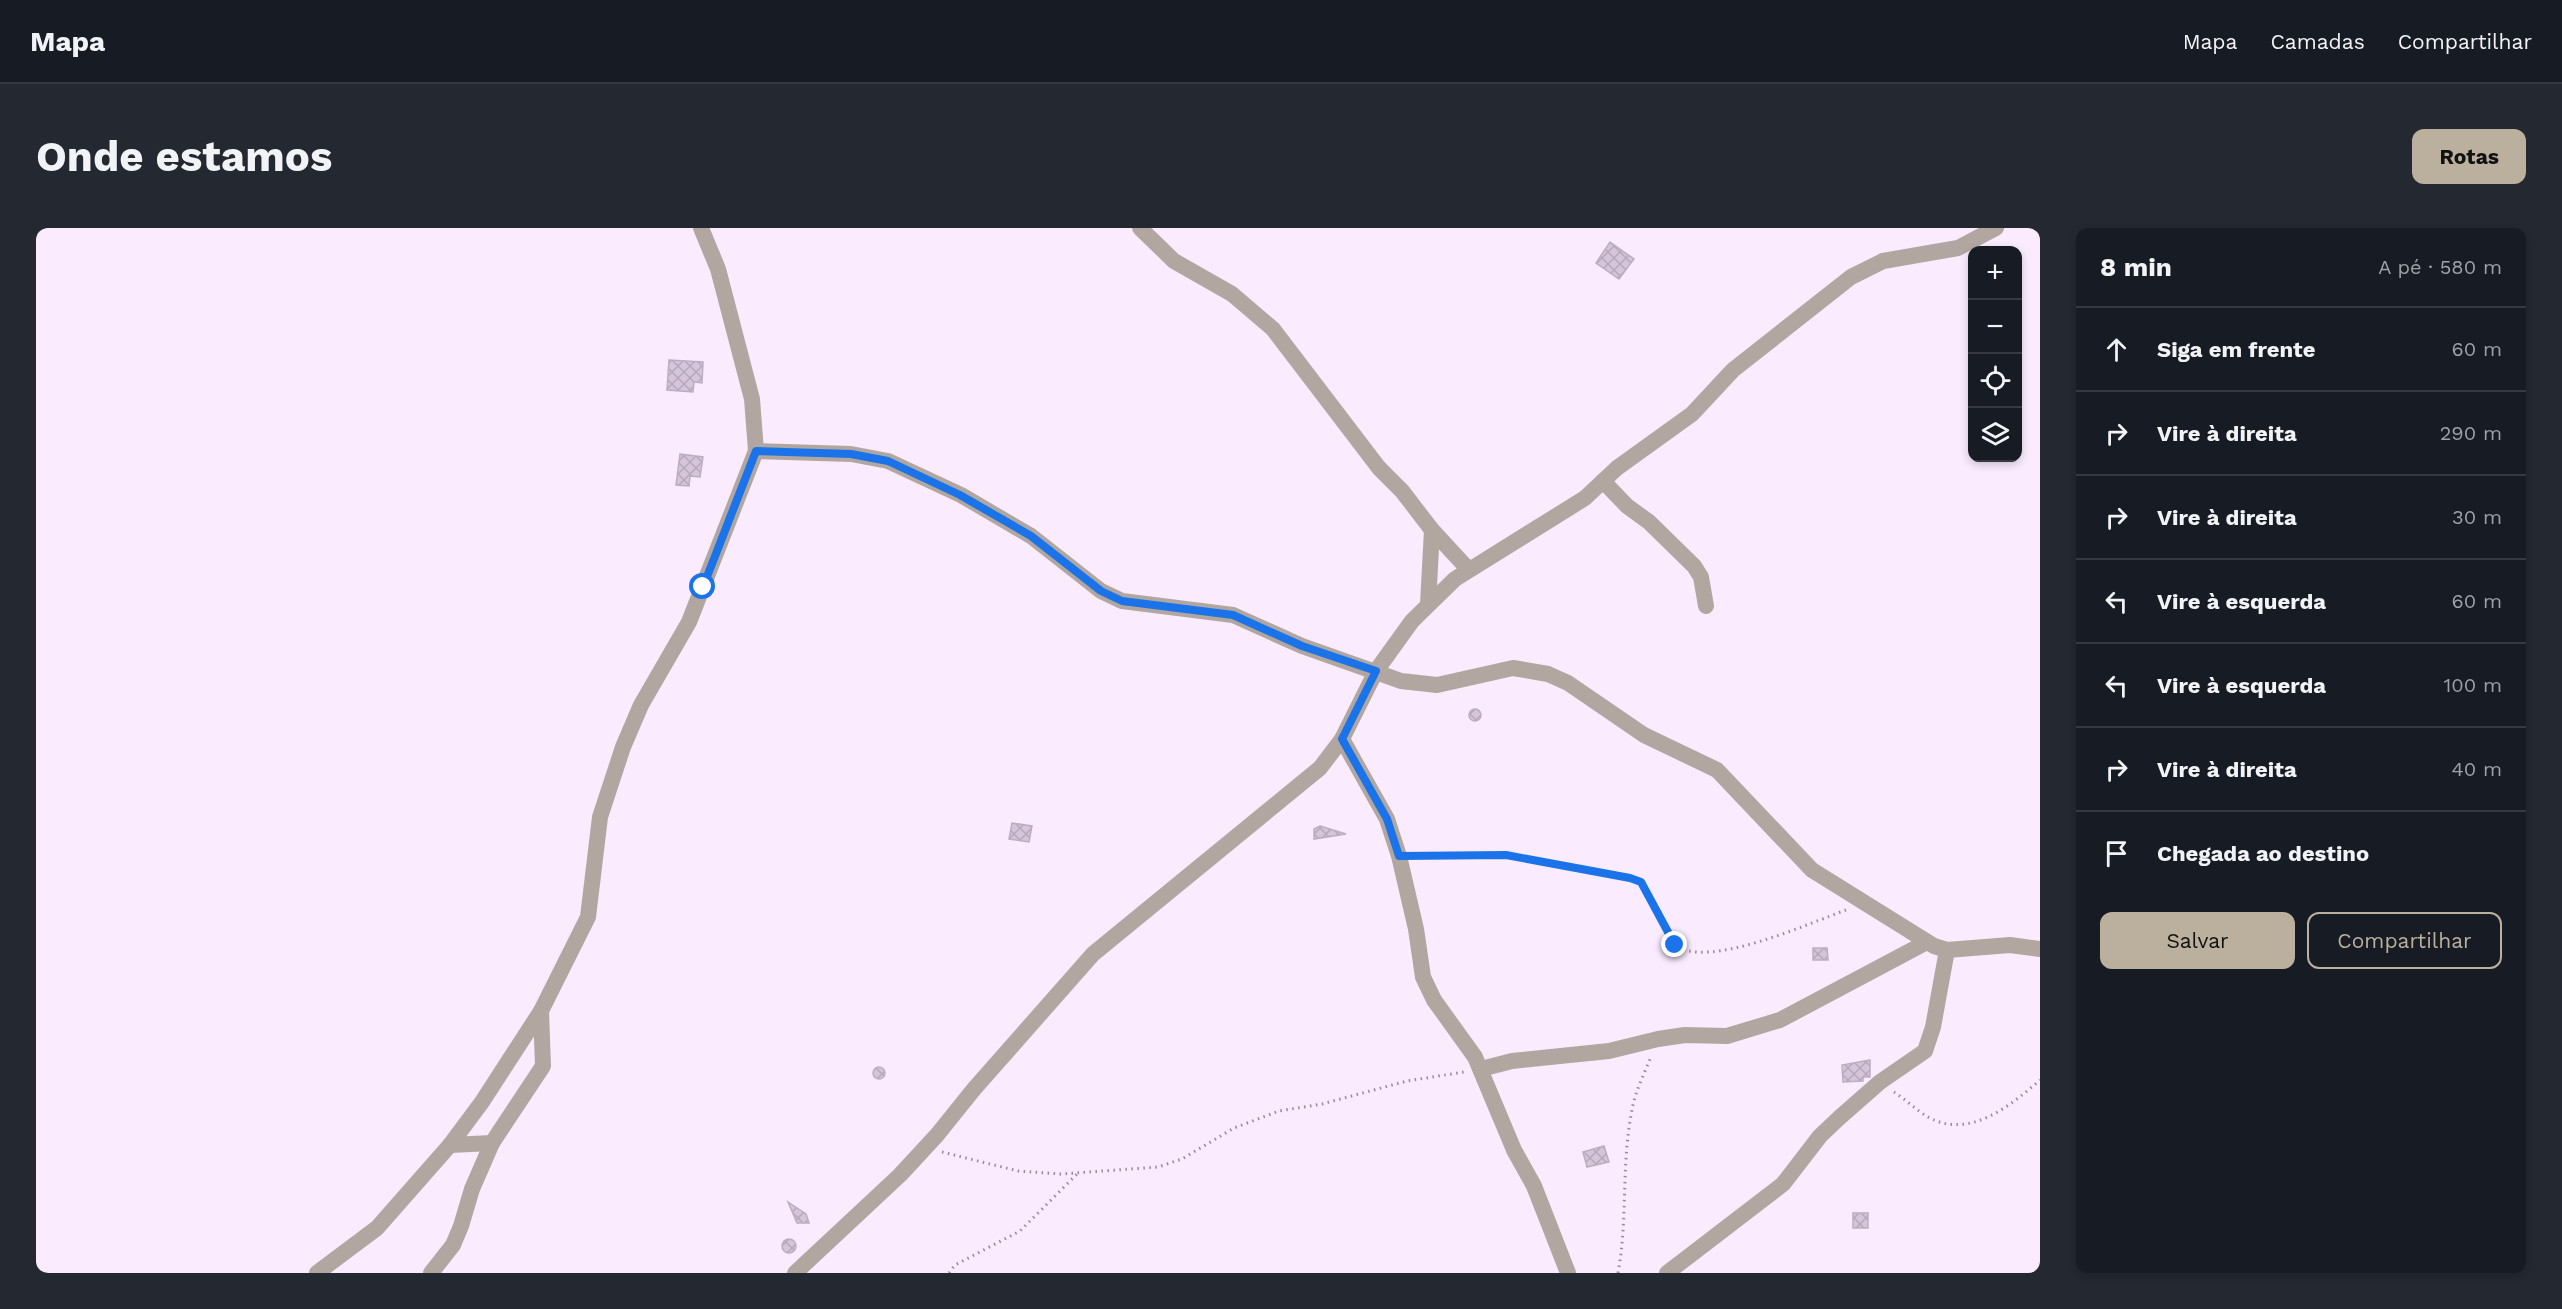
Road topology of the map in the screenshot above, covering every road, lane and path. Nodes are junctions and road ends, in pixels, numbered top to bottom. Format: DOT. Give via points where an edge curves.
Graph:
graph roads {
  1 [pos="701,228"];
  2 [pos="1140,228"];
  3 [pos="1996,228"];
  4 [pos="756,451"];
  5 [pos="1603,481"];
  6 [pos="1432,530"];
  7 [pos="1468,569"];
  8 [pos="1428,604"];
  9 [pos="1706,606"];
  10 [pos="1376,671"];
  11 [pos="1342,739"];
  12 [pos="1399,856"];
  13 [pos="1865,903"];
  14 [pos="1927,942"];
  15 [pos="1947,950"];
  16 [pos="2040,950"];
  17 [pos="541,1011"];
  18 [pos="1658,1039"];
  19 [pos="1481,1070"];
  20 [pos="2040,1080"];
  21 [pos="1880,1082"];
  22 [pos="492,1143"];
  23 [pos="450,1145"];
  24 [pos="925,1148"];
  25 [pos="1081,1171"];
  26 [pos="317,1273"];
  27 [pos="431,1273"];
  28 [pos="795,1273"];
  29 [pos="949,1273"];
  30 [pos="1568,1273"];
  31 [pos="1618,1273"];
  32 [pos="1667,1273"];
  1 -- 4 [label="street" via="718,269 752,399"];
  2 -- 6 [label="street" via="1174,261 1232,294 1273,328 1379,468"];
  3 -- 5 [label="street" via="1958,248 1890,259 1851,277 1734,370 1692,414"];
  4 -- 10 [label="street" via="851,454 888,461 960,495 1031,536 1111,596 1138,604 1233,615 1302,646"];
  4 -- 17 [label="street" via="689,622 641,705 623,747 600,817 588,917"];
  5 -- 7 [label="street" via="1565,513"];
  5 -- 9 [label="street" via="1694,566 1701,577"];
  6 -- 7 [label="street"];
  6 -- 8 [label="street"];
  7 -- 8 [label="street"];
  8 -- 10 [label="street"];
  10 -- 11 [label="street"];
  10 -- 13 [label="street" via="1401,681 1437,685 1526,668 1568,683 1644,735 1717,770 1812,870"];
  11 -- 12 [label="street" via="1387,819"];
  11 -- 24 [label="street" via="1320,768 1093,954"];
  12 -- 13 [label="path" via="1506,855 1630,878 1641,882 1675,945 1695,954 1743,947"];
  12 -- 19 [label="street" via="1423,977"];
  13 -- 14 [label="street"];
  14 -- 15 [label="street"];
  14 -- 18 [label="street" via="1755,1030 1727,1036"];
  15 -- 16 [label="street" via="2010,945"];
  15 -- 21 [label="street" via="1928,1047"];
  17 -- 22 [label="street" via="543,1066"];
  17 -- 23 [label="street"];
  18 -- 19 [label="street" via="1609,1051 1512,1061"];
  18 -- 31 [label="path" via="1632,1109"];
  19 -- 25 [label="path" via="1279,1111 1234,1128 1182,1159 1158,1167"];
  19 -- 30 [label="street" via="1514,1150 1534,1186"];
  20 -- 21 [label="path" via="1989,1118 1973,1123 1950,1123 1928,1117"];
  21 -- 32 [label="street" via="1821,1136 1783,1184"];
  22 -- 23 [label="street"];
  22 -- 27 [label="street" via="453,1245"];
  23 -- 26 [label="street" via="377,1228"];
  24 -- 25 [label="path" via="1018,1171"];
  24 -- 28 [label="street"];
  25 -- 29 [label="path" via="1020,1231 955,1265"];
}
